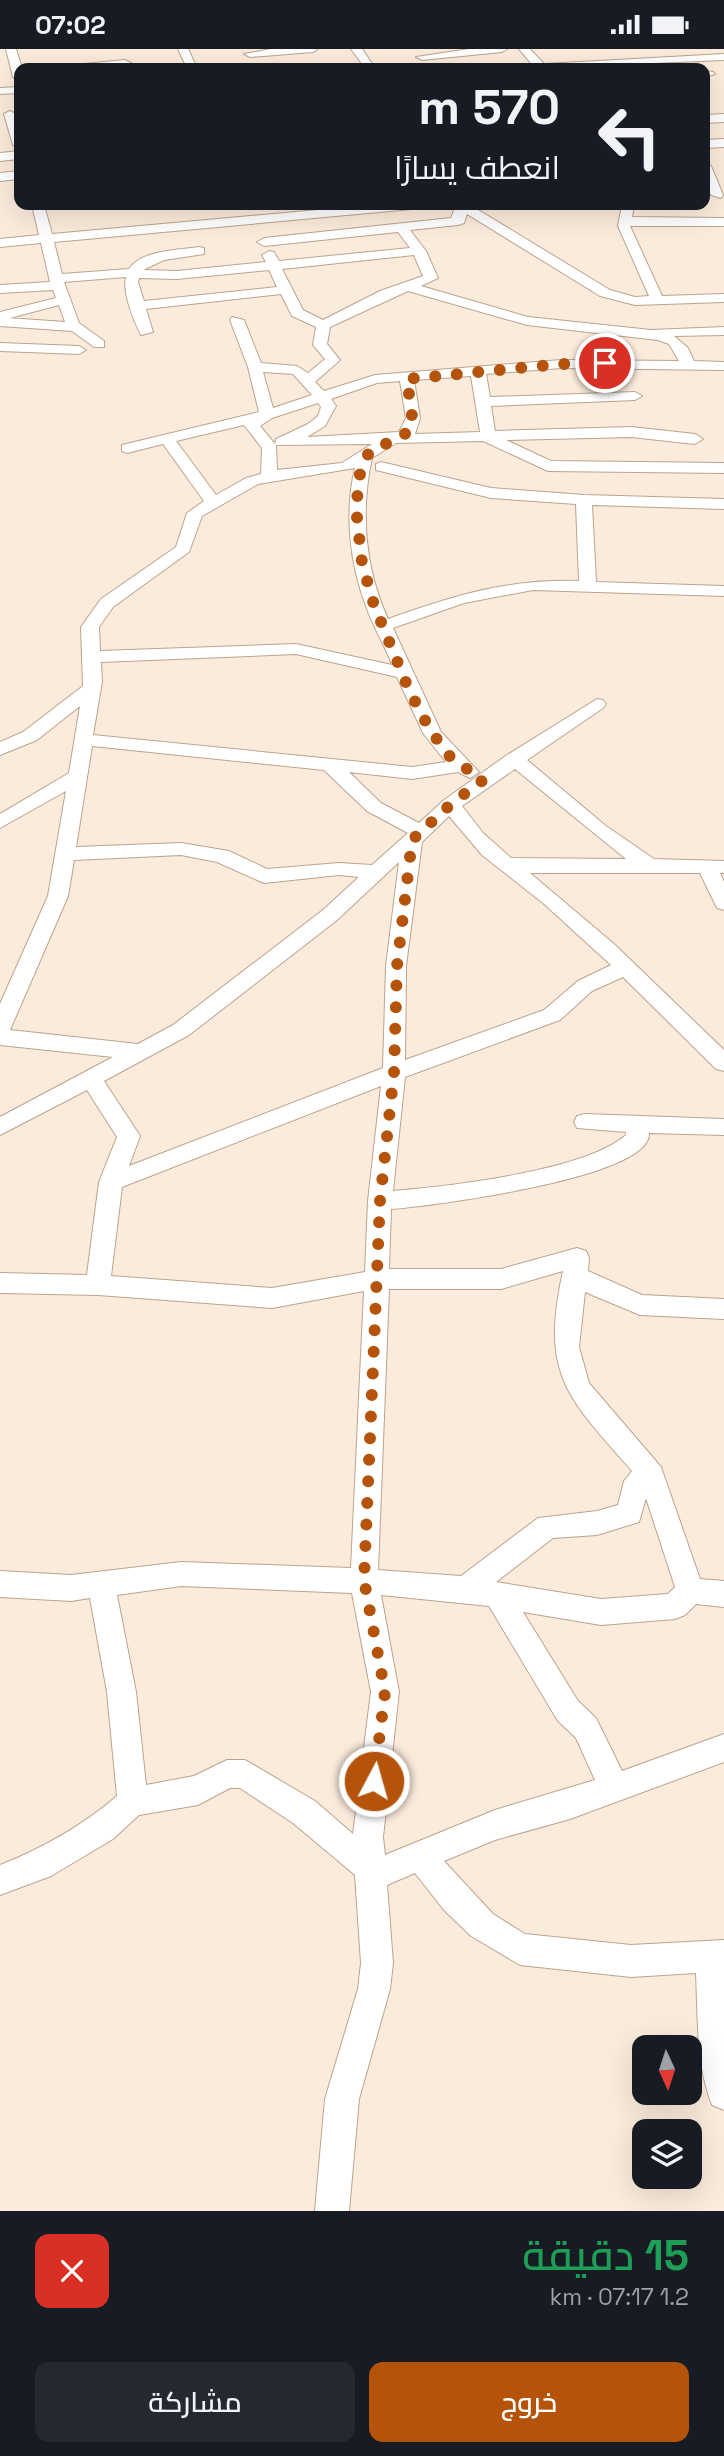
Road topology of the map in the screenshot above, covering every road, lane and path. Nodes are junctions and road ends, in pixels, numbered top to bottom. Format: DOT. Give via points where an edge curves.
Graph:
graph roads {
  1 [pos="26,49"];
  2 [pos="313,49"];
  3 [pos="502,49"];
  4 [pos="524,49"];
  5 [pos="628,49"];
  6 [pos="714,49"];
  7 [pos="7,50"];
  8 [pos="248,51"];
  9 [pos="288,51"];
  10 [pos="464,51"];
  11 [pos="418,53"];
  12 [pos="640,61"];
  13 [pos="295,63"];
  14 [pos="537,63"];
  15 [pos="616,63"];
  16 [pos="652,63"];
  17 [pos="667,63"];
  18 [pos="40,210"];
  19 [pos="249,210"];
  20 [pos="308,210"];
  21 [pos="462,210"];
  22 [pos="471,210"];
  23 [pos="627,210"];
  24 [pos="254,219"];
  25 [pos="624,221"];
  26 [pos="724,222"];
  27 [pos="189,225"];
  28 [pos="402,228"];
  29 [pos="48,238"];
  30 [pos="264,242"];
  31 [pos="0,243"];
  32 [pos="199,251"];
  33 [pos="419,251"];
  34 [pos="274,267"];
  35 [pos="208,272"];
  36 [pos="133,273"];
  37 [pos="57,282"];
  38 [pos="406,286"];
  39 [pos="0,289"];
  40 [pos="284,290"];
  41 [pos="724,297"];
  42 [pos="63,300"];
  43 [pos="657,300"];
  44 [pos="137,306"];
  45 [pos="0,316"];
  46 [pos="237,320"];
  47 [pos="0,322"];
  48 [pos="323,325"];
  49 [pos="75,327"];
  50 [pos="724,331"];
  51 [pos="642,332"];
  52 [pos="146,333"];
  53 [pos="99,344"];
  54 [pos="0,347"];
  55 [pos="79,349"];
  56 [pos="627,363"];
  57 [pos="688,365"];
  58 [pos="724,366"];
  59 [pos="255,367"];
  60 [pos="478,372"];
  61 [pos="407,379"];
  62 [pos="307,381"];
  63 [pos="324,398"];
  64 [pos="482,402"];
  65 [pos="633,414"];
  66 [pos="267,415"];
  67 [pos="489,438"];
  68 [pos="394,439"];
  69 [pos="695,439"];
  70 [pos="168,441"];
  71 [pos="275,444"];
  72 [pos="127,448"];
  73 [pos="365,457"];
  74 [pos="381,467"];
  75 [pos="724,468"];
  76 [pos="269,475"];
  77 [pos="584,500"];
  78 [pos="213,502"];
  79 [pos="724,504"];
  80 [pos="588,585"];
  81 [pos="724,591"];
  82 [pos="384,626"];
  83 [pos="92,657"];
  84 [pos="403,673"];
  85 [pos="90,690"];
  86 [pos="597,704"];
  87 [pos="84,740"];
  88 [pos="0,749"];
  89 [pos="514,759"];
  90 [pos="330,765"];
  91 [pos="461,766"];
  92 [pos="78,776"];
  93 [pos="483,780"];
  94 [pos="451,804"];
  95 [pos="0,822"];
  96 [pos="416,836"];
  97 [pos="65,855"];
  98 [pos="650,866"];
  99 [pos="508,867"];
  100 [pos="716,867"];
  101 [pos="379,872"];
  102 [pos="724,903"];
  103 [pos="626,967"];
  104 [pos="0,1029"];
  105 [pos="0,1037"];
  106 [pos="143,1052"];
  107 [pos="724,1063"];
  108 [pos="394,1072"];
  109 [pos="90,1078"];
  110 [pos="585,1122"];
  111 [pos="2,1124"];
  112 [pos="638,1124"];
  113 [pos="724,1127"];
  114 [pos="111,1182"];
  115 [pos="380,1201"];
  116 [pos="574,1276"];
  117 [pos="378,1279"];
  118 [pos="0,1283"];
  119 [pos="98,1285"];
  120 [pos="724,1309"];
  121 [pos="652,1475"];
  122 [pos="364,1580"];
  123 [pos="0,1584"];
  124 [pos="101,1585"];
  125 [pos="465,1589"];
  126 [pos="690,1591"];
  127 [pos="497,1594"];
  128 [pos="724,1594"];
  129 [pos="724,1748"];
  130 [pos="614,1787"];
  131 [pos="132,1802"];
  132 [pos="421,1857"];
  133 [pos="368,1871"];
  134 [pos="0,1880"];
  135 [pos="717,1957"];
  136 [pos="724,2093"];
  137 [pos="332,2211"];
  1 -- 7 [label="street"];
  2 -- 9 [label="street"];
  3 -- 10 [label="street"];
  4 -- 14 [label="street"];
  5 -- 12 [label="street"];
  6 -- 17 [label="street" via="724,57"];
  8 -- 9 [label="street"];
  9 -- 13 [label="street"];
  10 -- 11 [label="street"];
  12 -- 15 [label="street"];
  12 -- 16 [label="street"];
  18 -- 29 [label="street"];
  19 -- 24 [label="street"];
  20 -- 24 [label="street"];
  21 -- 28 [label="street" via="459,220"];
  22 -- 43 [label="street" via="605,293 635,302"];
  23 -- 25 [label="street"];
  24 -- 27 [label="street"];
  24 -- 30 [label="street"];
  25 -- 26 [label="street"];
  25 -- 43 [label="street"];
  27 -- 29 [label="street"];
  27 -- 32 [label="street"];
  28 -- 30 [label="street"];
  28 -- 33 [label="street"];
  29 -- 31 [label="street"];
  29 -- 37 [label="street"];
  30 -- 34 [label="street"];
  32 -- 35 [label="street"];
  32 -- 36 [label="street" via="151,258"];
  33 -- 34 [label="street"];
  33 -- 38 [label="street" via="431,278"];
  34 -- 35 [label="street"];
  34 -- 40 [label="street"];
  35 -- 36 [label="street"];
  36 -- 37 [label="street"];
  36 -- 44 [label="street"];
  37 -- 39 [label="street"];
  37 -- 42 [label="street"];
  38 -- 48 [label="street"];
  38 -- 51 [label="street" via="527,321"];
  40 -- 44 [label="street"];
  40 -- 48 [label="street" via="297,313"];
  41 -- 43 [label="street"];
  42 -- 45 [label="street"];
  42 -- 49 [label="street"];
  44 -- 52 [label="street"];
  46 -- 59 [label="street"];
  47 -- 49 [label="street"];
  48 -- 62 [label="street" via="320,345 333,359"];
  49 -- 53 [label="street"];
  50 -- 51 [label="street"];
  51 -- 57 [label="street" via="674,341"];
  54 -- 55 [label="street"];
  56 -- 57 [label="street"];
  56 -- 60 [label="street"];
  56 -- 65 [label="street"];
  57 -- 58 [label="street"];
  59 -- 62 [label="street" via="297,370"];
  59 -- 66 [label="street"];
  60 -- 61 [label="street"];
  60 -- 64 [label="street"];
  61 -- 63 [label="street" via="367,381"];
  61 -- 68 [label="street" via="413,424"];
  62 -- 63 [label="street"];
  63 -- 66 [label="street"];
  63 -- 71 [label="street" via="329,406 326,417 309,431"];
  64 -- 65 [label="street"];
  64 -- 67 [label="street"];
  65 -- 67 [label="street"];
  65 -- 69 [label="street"];
  66 -- 70 [label="street"];
  66 -- 71 [label="street" via="251,425"];
  67 -- 68 [label="street"];
  67 -- 75 [label="street" via="548,466"];
  68 -- 71 [label="street"];
  68 -- 73 [label="street"];
  70 -- 72 [label="street"];
  70 -- 78 [label="street"];
  71 -- 76 [label="street"];
  73 -- 76 [label="street" via="344,467"];
  73 -- 82 [label="street" via="357,491 357,529 362,563"];
  74 -- 77 [label="street" via="492,493"];
  76 -- 78 [label="street"];
  77 -- 79 [label="street"];
  77 -- 80 [label="street"];
  78 -- 83 [label="street" via="191,517 183,549 95,616 90,627"];
  80 -- 81 [label="street"];
  80 -- 82 [label="street" via="501,590"];
  82 -- 84 [label="street"];
  83 -- 84 [label="street" via="296,649"];
  83 -- 85 [label="street"];
  84 -- 91 [label="street" via="430,730"];
  85 -- 87 [label="street"];
  85 -- 88 [label="street" via="30,736"];
  86 -- 89 [label="street"];
  87 -- 90 [label="street"];
  87 -- 92 [label="street"];
  89 -- 93 [label="street"];
  89 -- 98 [label="street"];
  90 -- 91 [label="street" via="412,773"];
  90 -- 96 [label="street" via="374,807"];
  91 -- 93 [label="street"];
  92 -- 95 [label="street"];
  92 -- 97 [label="street"];
  93 -- 94 [label="street"];
  94 -- 96 [label="street"];
  94 -- 99 [label="street" via="485,850"];
  96 -- 101 [label="street"];
  96 -- 108 [label="street" via="396,978"];
  97 -- 101 [label="street" via="181,849 222,856 264,876 339,869"];
  97 -- 104 [label="street" via="58,896"];
  98 -- 99 [label="street"];
  98 -- 100 [label="street"];
  99 -- 103 [label="street"];
  100 -- 102 [label="street"];
  101 -- 106 [label="street" via="181,1030"];
  103 -- 107 [label="street"];
  103 -- 108 [label="street" via="585,986 552,1015"];
  105 -- 106 [label="street"];
  106 -- 109 [label="street"];
  108 -- 114 [label="street"];
  108 -- 115 [label="street"];
  109 -- 111 [label="street"];
  109 -- 114 [label="street" via="129,1136"];
  110 -- 112 [label="street"];
  112 -- 113 [label="street"];
  112 -- 115 [label="street" via="638,1138 629,1149 581,1166 456,1193"];
  114 -- 119 [label="street"];
  115 -- 117 [label="street"];
  116 -- 117 [label="street" via="577,1258 501,1279"];
  116 -- 120 [label="street" via="640,1305"];
  116 -- 121 [label="street" via="566,1347 578,1388"];
  117 -- 119 [label="street" via="272,1298"];
  117 -- 122 [label="street"];
  118 -- 119 [label="street"];
  121 -- 125 [label="street" via="638,1481 629,1514 597,1523 548,1526"];
  121 -- 126 [label="street"];
  122 -- 124 [label="street" via="181,1574"];
  122 -- 125 [label="street"];
  122 -- 133 [label="street" via="385,1692"];
  123 -- 124 [label="street"];
  124 -- 131 [label="street" via="113,1635"];
  125 -- 127 [label="street"];
  126 -- 127 [label="street" via="675,1606 612,1612"];
  126 -- 128 [label="street"];
  127 -- 130 [label="street" via="568,1711 586,1728"];
  129 -- 130 [label="street"];
  130 -- 132 [label="street" via="495,1825"];
  131 -- 133 [label="street" via="198,1790 227,1774 245,1773 304,1812"];
  131 -- 134 [label="street" via="102,1828 40,1865"];
  132 -- 133 [label="street"];
  132 -- 135 [label="street" via="482,1925 520,1949 631,1961"];
  133 -- 137 [label="street" via="377,1963 374,1989 342,2099"];
  135 -- 136 [label="street" via="717,2054"];
}
